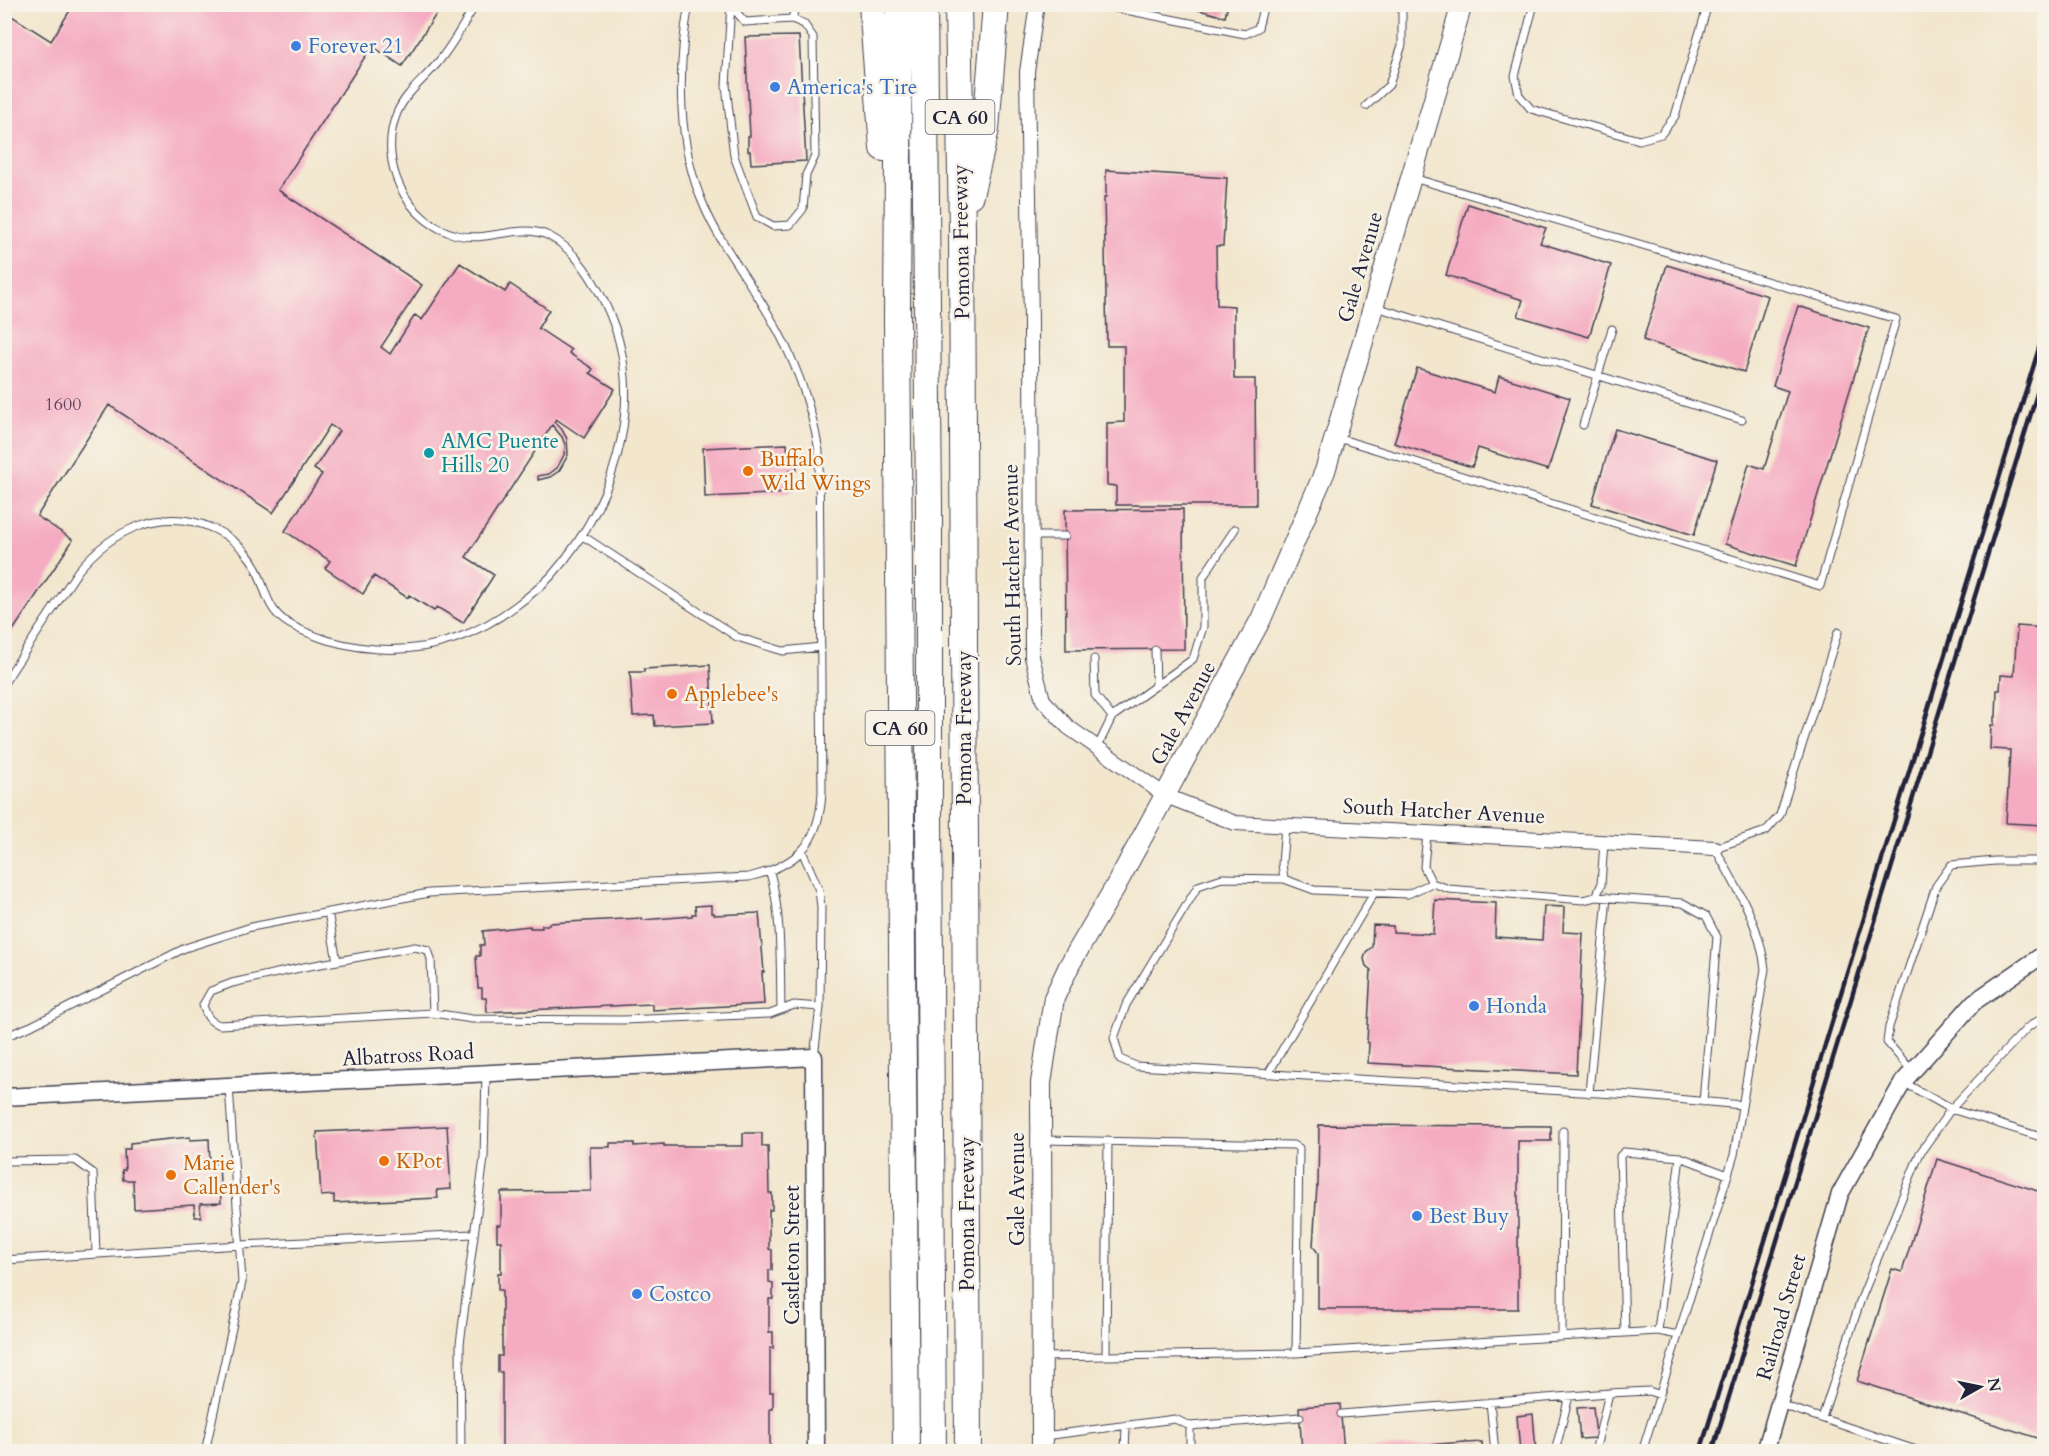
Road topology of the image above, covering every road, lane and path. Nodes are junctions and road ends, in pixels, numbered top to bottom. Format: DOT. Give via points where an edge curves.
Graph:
graph roads {
  1 [pos="476,4"];
  2 [pos="688,4"];
  3 [pos="796,4"];
  4 [pos="872,4"];
  5 [pos="899,4"];
  6 [pos="924,4"];
  7 [pos="938,4"];
  8 [pos="958,4"];
  9 [pos="996,4"];
  10 [pos="1037,4"];
  11 [pos="1096,4"];
  12 [pos="1264,4"];
  13 [pos="1402,4"];
  14 [pos="1462,4"];
  15 [pos="1534,4"];
  16 [pos="1708,4"];
  17 [pos="729,5"];
  18 [pos="792,19"];
  19 [pos="1366,106"];
  20 [pos="1411,178"];
  21 [pos="962,230"];
  22 [pos="1374,306"];
  23 [pos="897,319"];
  24 [pos="1612,329"];
  25 [pos="1598,375"];
  26 [pos="1742,420"];
  27 [pos="1583,425"];
  28 [pos="1335,437"];
  29 [pos="1235,529"];
  30 [pos="583,536"];
  31 [pos="1032,536"];
  32 [pos="1065,536"];
  33 [pos="1838,632"];
  34 [pos="821,647"];
  35 [pos="1155,650"];
  36 [pos="1094,659"];
  37 [pos="4,683"];
  38 [pos="1156,686"];
  39 [pos="1112,717"];
  40 [pos="1097,748"];
  41 [pos="1166,796"];
  42 [pos="1285,826"];
  43 [pos="1427,833"];
  44 [pos="1604,842"];
  45 [pos="1715,848"];
  46 [pos="802,851"];
  47 [pos="2044,861"];
  48 [pos="770,872"];
  49 [pos="1284,879"];
  50 [pos="1432,883"];
  51 [pos="1374,892"];
  52 [pos="1596,897"];
  53 [pos="1607,897"];
  54 [pos="328,912"];
  55 [pos="2044,954"];
  56 [pos="337,961"];
  57 [pos="820,1007"];
  58 [pos="781,1011"];
  59 [pos="433,1013"];
  60 [pos="2044,1017"];
  61 [pos="4,1037"];
  62 [pos="814,1057"];
  63 [pos="486,1074"];
  64 [pos="1268,1074"];
  65 [pos="1907,1077"];
  66 [pos="229,1086"];
  67 [pos="1589,1093"];
  68 [pos="4,1097"];
  69 [pos="1703,1102"];
  70 [pos="1742,1105"];
  71 [pos="1951,1109"];
  72 [pos="1563,1131"];
  73 [pos="2044,1138"];
  74 [pos="1041,1140"];
  75 [pos="1108,1140"];
  76 [pos="1680,1157"];
  77 [pos="4,1161"];
  78 [pos="1728,1175"];
  79 [pos="473,1234"];
  80 [pos="240,1245"];
  81 [pos="96,1254"];
  82 [pos="4,1260"];
  83 [pos="1658,1331"];
  84 [pos="1624,1333"];
  85 [pos="1678,1335"];
  86 [pos="1562,1337"];
  87 [pos="1296,1353"];
  88 [pos="1106,1356"];
  89 [pos="1041,1358"];
  90 [pos="1609,1393"];
  91 [pos="1660,1395"];
  92 [pos="1569,1396"];
  93 [pos="1490,1402"];
  94 [pos="1779,1404"];
  95 [pos="1341,1414"];
  96 [pos="1300,1417"];
  97 [pos="1822,1418"];
  98 [pos="1125,1425"];
  99 [pos="1190,1426"];
  100 [pos="1042,1444"];
  101 [pos="205,1452"];
  102 [pos="461,1452"];
  103 [pos="816,1452"];
  104 [pos="906,1452"];
  105 [pos="933,1452"];
  106 [pos="945,1452"];
  107 [pos="968,1452"];
  108 [pos="1125,1452"];
  109 [pos="1190,1452"];
  110 [pos="1495,1452"];
  111 [pos="1555,1452"];
  112 [pos="1595,1452"];
  113 [pos="1642,1452"];
  114 [pos="1765,1452"];
  115 [pos="1922,1452"];
  1 -- 30 [label="lane" via="448,49 397,113 392,151 395,174 404,196 417,212 456,235 476,238 534,231 550,237 574,257 604,300 622,358 625,416 616,462"];
  2 -- 34 [label="lane" via="681,92 695,180 714,227 782,338 810,406 815,429 820,474"];
  3 -- 18 [label="lane"];
  4 -- 23 [label="highway"];
  5 -- 23 [label="highway, CA 60"];
  6 -- 105 [label="highway"];
  7 -- 106 [label="highway"];
  8 -- 21 [label="highway, Pomona Freeway / CA 60"];
  9 -- 21 [label="highway" via="986,129"];
  10 -- 31 [label="street, South Hatcher Avenue" via="1028,72"];
  11 -- 12 [label="lane" via="1245,34 1258,27"];
  13 -- 19 [label="lane" via="1402,45 1389,85"];
  14 -- 20 [label="main road, Gale Avenue"];
  15 -- 16 [label="lane" via="1515,76 1519,95 1531,109 1639,140 1661,134 1675,116"];
  17 -- 18 [label="lane" via="745,22"];
  17 -- 18 [label="lane" via="726,85 734,156 757,217 773,226 790,225 803,209 806,175 815,156 813,37 804,24"];
  20 -- 22 [label="main road, Gale Avenue"];
  20 -- 28 [label="lane" via="1896,319 1820,586"];
  21 -- 107 [label="highway, Pomona Freeway / CA 60"];
  22 -- 25 [label="lane"];
  22 -- 28 [label="main road, Gale Avenue"];
  23 -- 104 [label="highway, CA 60"];
  24 -- 25 [label="lane"];
  25 -- 26 [label="lane"];
  25 -- 27 [label="lane"];
  28 -- 41 [label="main road, Gale Avenue" via="1325,471 1261,619"];
  29 -- 38 [label="lane" via="1203,577 1203,627 1193,659"];
  30 -- 34 [label="lane" via="737,637 783,651"];
  30 -- 37 [label="lane" via="549,578 478,630 434,645 382,650 336,642 284,620 273,611 250,558 222,532 185,519 140,525 92,554"];
  31 -- 32 [label="lane"];
  31 -- 40 [label="street, South Hatcher Avenue" via="1032,657 1042,700 1068,727"];
  33 -- 45 [label="lane" via="1780,815 1766,831"];
  34 -- 46 [label="lane" via="821,812"];
  35 -- 38 [label="lane"];
  36 -- 39 [label="lane" via="1095,695"];
  38 -- 39 [label="lane"];
  39 -- 40 [label="lane"];
  40 -- 41 [label="street, South Hatcher Avenue"];
  41 -- 42 [label="street, South Hatcher Avenue" via="1235,824"];
  41 -- 74 [label="main road, Gale Avenue" via="1054,998 1041,1083"];
  42 -- 43 [label="street, South Hatcher Avenue"];
  42 -- 49 [label="lane"];
  43 -- 44 [label="street, South Hatcher Avenue"];
  43 -- 50 [label="lane" via="1424,867"];
  44 -- 45 [label="street, South Hatcher Avenue"];
  44 -- 52 [label="lane" via="1601,885"];
  45 -- 70 [label="lane" via="1755,922 1765,969"];
  46 -- 48 [label="lane"];
  46 -- 57 [label="lane" via="819,890 821,907"];
  47 -- 65 [label="lane" via="1951,865 1936,886 1889,1028 1887,1042"];
  48 -- 54 [label="lane" via="749,877 445,891"];
  48 -- 58 [label="lane" via="778,911"];
  49 -- 51 [label="lane" via="1314,890"];
  49 -- 64 [label="lane" via="1222,878 1198,886 1126,1005 1114,1038 1120,1059 1136,1066"];
  50 -- 51 [label="lane" via="1408,894"];
  50 -- 52 [label="lane" via="1449,889 1539,897"];
  51 -- 64 [label="lane"];
  52 -- 53 [label="lane"];
  53 -- 67 [label="lane"];
  53 -- 69 [label="lane" via="1683,903 1706,916 1717,937"];
  54 -- 56 [label="lane"];
  54 -- 61 [label="lane" via="251,927 185,948"];
  55 -- 65 [label="street" via="1974,1002"];
  56 -- 59 [label="lane" via="416,947 428,950"];
  56 -- 59 [label="lane" via="211,991 203,1005 205,1015 220,1025"];
  57 -- 58 [label="lane" via="794,1005"];
  57 -- 62 [label="lane"];
  58 -- 59 [label="lane" via="623,1020 472,1019"];
  60 -- 71 [label="lane" via="2027,1028"];
  62 -- 63 [label="street, Albatross Road"];
  62 -- 103 [label="street, Castleton Street"];
  63 -- 66 [label="street, Albatross Road"];
  63 -- 79 [label="lane" via="484,1158"];
  64 -- 67 [label="lane"];
  65 -- 71 [label="lane"];
  65 -- 94 [label="street, Railroad Street" via="1840,1194"];
  66 -- 68 [label="street, Albatross Road"];
  66 -- 80 [label="lane"];
  67 -- 69 [label="lane"];
  69 -- 70 [label="lane"];
  70 -- 78 [label="lane"];
  71 -- 73 [label="lane"];
  71 -- 97 [label="lane" via="1920,1153 1891,1221"];
  72 -- 86 [label="lane"];
  74 -- 75 [label="lane"];
  74 -- 89 [label="main road, Gale Avenue"];
  75 -- 87 [label="lane" via="1299,1148"];
  75 -- 88 [label="lane"];
  76 -- 78 [label="lane"];
  76 -- 83 [label="lane"];
  76 -- 84 [label="lane" via="1624,1152 1620,1156"];
  77 -- 81 [label="lane" via="75,1160 93,1173"];
  78 -- 85 [label="lane"];
  79 -- 80 [label="lane"];
  79 -- 102 [label="lane" via="460,1344"];
  80 -- 81 [label="lane"];
  80 -- 101 [label="lane" via="242,1282"];
  81 -- 82 [label="lane"];
  83 -- 84 [label="lane"];
  83 -- 85 [label="lane"];
  84 -- 86 [label="lane"];
  85 -- 91 [label="lane"];
  86 -- 87 [label="lane"];
  87 -- 88 [label="lane"];
  88 -- 89 [label="lane"];
  89 -- 100 [label="main road, Gale Avenue"];
  90 -- 91 [label="lane" via="1649,1391"];
  90 -- 92 [label="lane"];
  90 -- 112 [label="lane"];
  91 -- 113 [label="lane"];
  92 -- 93 [label="lane"];
  92 -- 111 [label="lane"];
  93 -- 95 [label="lane"];
  93 -- 110 [label="lane"];
  94 -- 97 [label="lane"];
  94 -- 114 [label="street, Railroad Street"];
  96 -- 99 [label="lane"];
  97 -- 115 [label="lane"];
  98 -- 99 [label="lane" via="1175,1419"];
  98 -- 100 [label="lane"];
  98 -- 108 [label="lane"];
  99 -- 109 [label="lane"];
}
